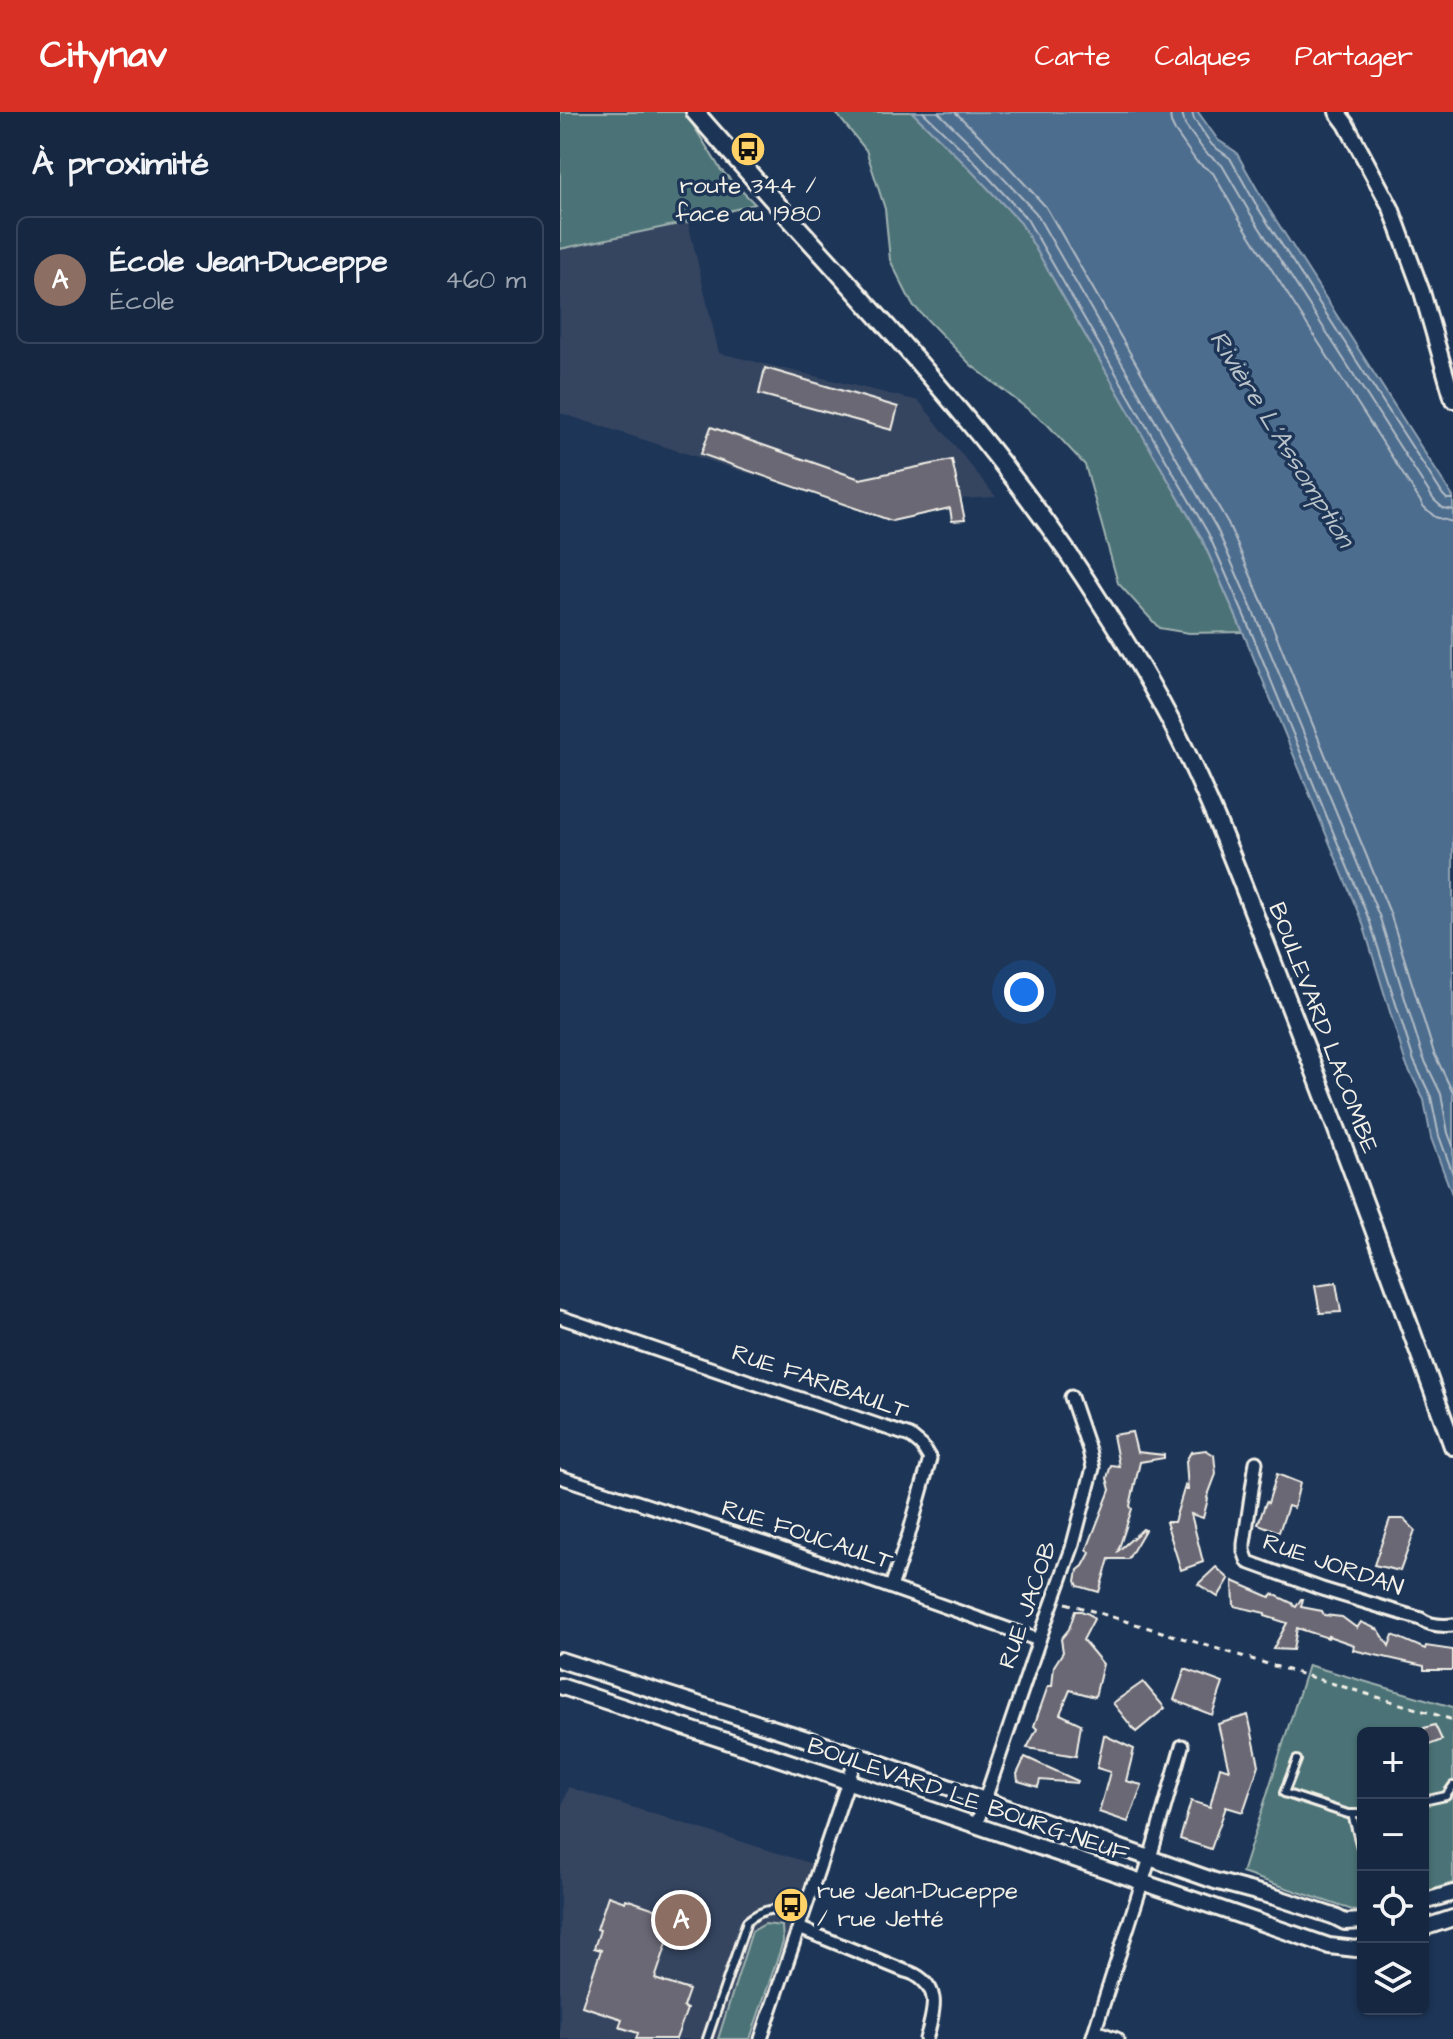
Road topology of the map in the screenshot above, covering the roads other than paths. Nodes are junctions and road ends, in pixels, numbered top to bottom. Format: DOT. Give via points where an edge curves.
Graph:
graph roads {
  1 [pos="695,112"];
  2 [pos="1337,112"];
  3 [pos="1453,400"];
  4 [pos="560,1317"];
  5 [pos="1071,1397"];
  6 [pos="1453,1446"];
  7 [pos="1256,1462"];
  8 [pos="560,1477"];
  9 [pos="891,1587"];
  10 [pos="1453,1625"];
  11 [pos="1039,1640"];
  12 [pos="560,1660"];
  13 [pos="560,1686"];
  14 [pos="1182,1746"];
  15 [pos="857,1755"];
  16 [pos="1297,1760"];
  17 [pos="848,1781"];
  18 [pos="1453,1786"];
  19 [pos="986,1799"];
  20 [pos="1429,1800"];
  21 [pos="1352,1814"];
  22 [pos="1357,1814"];
  23 [pos="976,1826"];
  24 [pos="1357,1833"];
  25 [pos="1150,1858"];
  26 [pos="1142,1883"];
  27 [pos="1453,1893"];
  28 [pos="1429,1900"];
  29 [pos="804,1912"];
  30 [pos="1453,1918"];
  31 [pos="1357,1921"];
  32 [pos="1429,1926"];
  33 [pos="799,1928"];
  34 [pos="1357,1949"];
  35 [pos="1094,2035"];
  36 [pos="707,2039"];
  37 [pos="761,2039"];
  38 [pos="926,2039"];
  39 [pos="1117,2039"];
  1 -- 6 [label="main road, BOULEVARD LACOMBE" via="974,426 1064,546 1123,639 1186,753 1221,831"];
  2 -- 3 [label="street" via="1391,208"];
  4 -- 9 [label="street, RUE FARIBAULT" via="910,1436 930,1459"];
  5 -- 11 [label="street, RUE JACOB" via="1093,1468"];
  7 -- 10 [label="street, RUE JORDAN" via="1244,1544 1248,1562 1426,1623"];
  8 -- 9 [label="street, RUE FOUCAULT"];
  9 -- 11 [label="street, RUE FOUCAULT"];
  11 -- 19 [label="street, RUE JACOB"];
  12 -- 15 [label="street, BOULEVARD LE BOURG-NEUF"];
  13 -- 17 [label="street, BOULEVARD LE BOURG-NEUF"];
  14 -- 25 [label="street"];
  15 -- 17 [label="street"];
  15 -- 19 [label="street, BOULEVARD LE BOURG-NEUF"];
  16 -- 21 [label="lane" via="1284,1793"];
  17 -- 23 [label="street, BOULEVARD LE BOURG-NEUF"];
  17 -- 29 [label="street"];
  18 -- 20 [label="lane" via="1446,1796"];
  19 -- 23 [label="street, RUE JACOB"];
  19 -- 25 [label="street, BOULEVARD LE BOURG-NEUF"];
  21 -- 22 [label="lane"];
  21 -- 24 [label="lane"];
  23 -- 26 [label="street, BOULEVARD LE BOURG-NEUF"];
  25 -- 26 [label="street"];
  25 -- 31 [label="street, BOULEVARD LE BOURG-NEUF" via="1345,1922"];
  26 -- 34 [label="street, BOULEVARD LE BOURG-NEUF" via="1329,1946"];
  26 -- 35 [label="street"];
  27 -- 28 [label="street"];
  29 -- 33 [label="street"];
  29 -- 36 [label="lane" via="774,1908 747,1921"];
  30 -- 32 [label="street"];
  33 -- 37 [label="street"];
  33 -- 38 [label="street" via="925,1982 934,1999"];
  35 -- 39 [label="street"];
}
